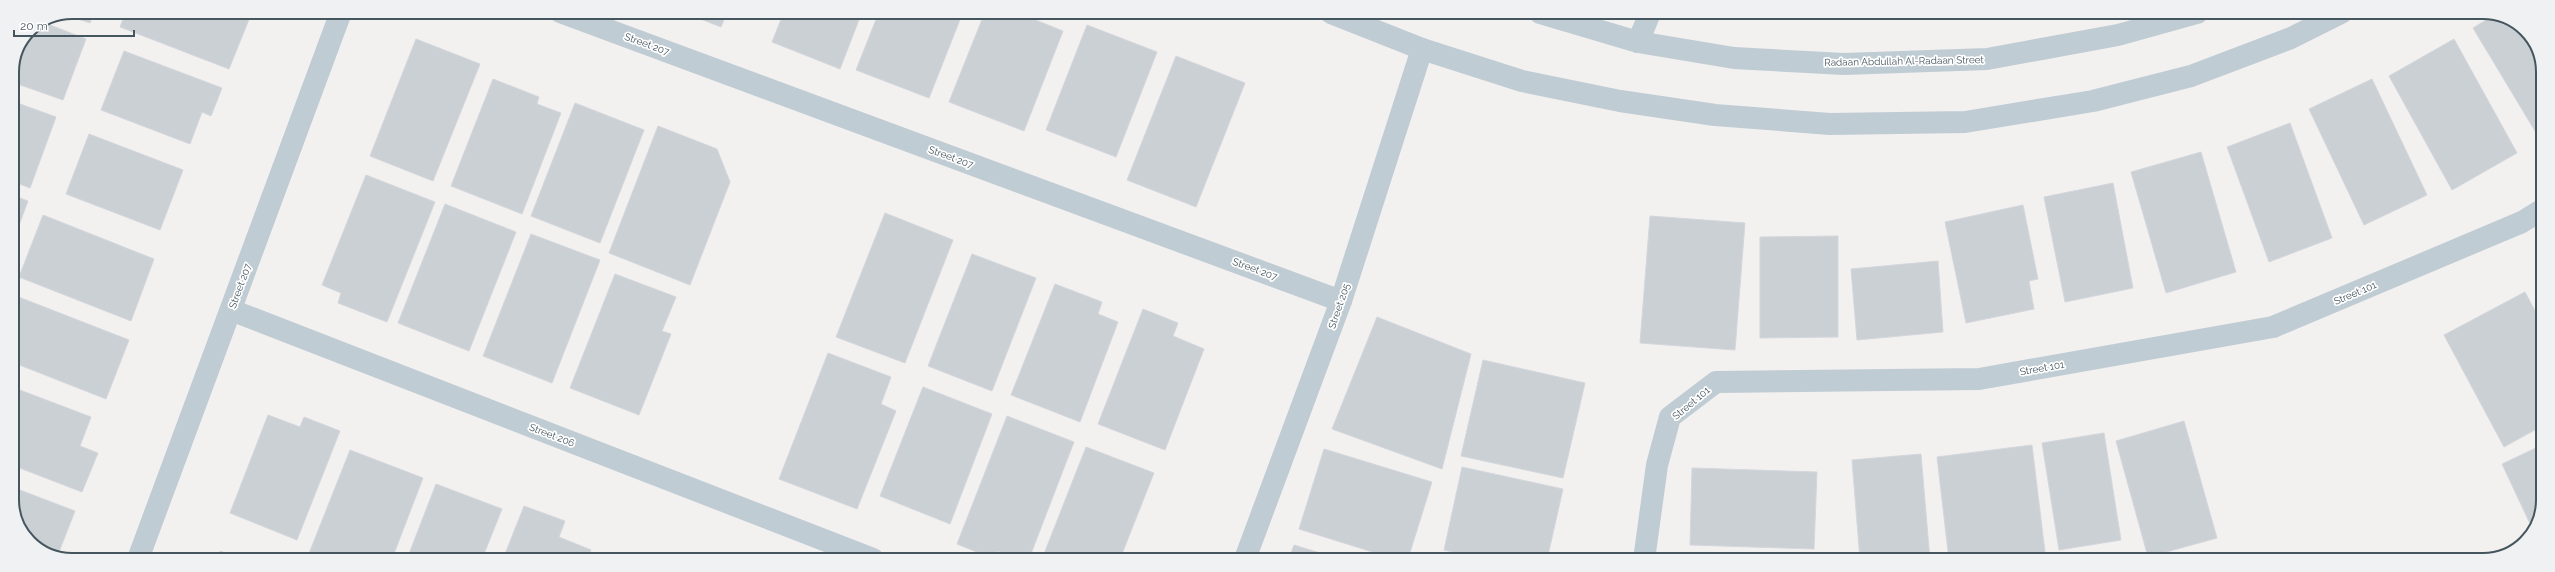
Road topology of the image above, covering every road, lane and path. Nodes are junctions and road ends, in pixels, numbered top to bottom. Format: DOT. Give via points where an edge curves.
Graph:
graph roads {
  1 [pos="337,19"];
  2 [pos="579,19"];
  3 [pos="1346,19"];
  4 [pos="1560,19"];
  5 [pos="1648,19"];
  6 [pos="2175,19"];
  7 [pos="2329,19"];
  8 [pos="1638,42"];
  9 [pos="1422,49"];
  10 [pos="2536,213"];
  11 [pos="1341,301"];
  12 [pos="231,310"];
  13 [pos="140,553"];
  14 [pos="859,553"];
  15 [pos="1247,553"];
  16 [pos="1645,553"];
  1 -- 12 [label="street, Street 207"];
  2 -- 11 [label="street, Street 207"];
  3 -- 9 [label="street"];
  4 -- 8 [label="street, Radaan Abdullah Al-Radaan Street"];
  5 -- 8 [label="street"];
  6 -- 8 [label="street, Radaan Abdullah Al-Radaan Street" via="2118,35 1987,59 1844,64 1734,58"];
  7 -- 9 [label="street" via="2291,38 2191,76 2093,101 1966,122 1830,124 1715,115 1620,101 1522,81"];
  9 -- 11 [label="street, Street 205"];
  10 -- 16 [label="street, Street 101" via="2522,222 2274,327 1979,379 1716,382 1670,418 1657,465"];
  11 -- 15 [label="street, Street 205"];
  12 -- 13 [label="street, Street 207"];
  12 -- 14 [label="street, Street 206"];
}
